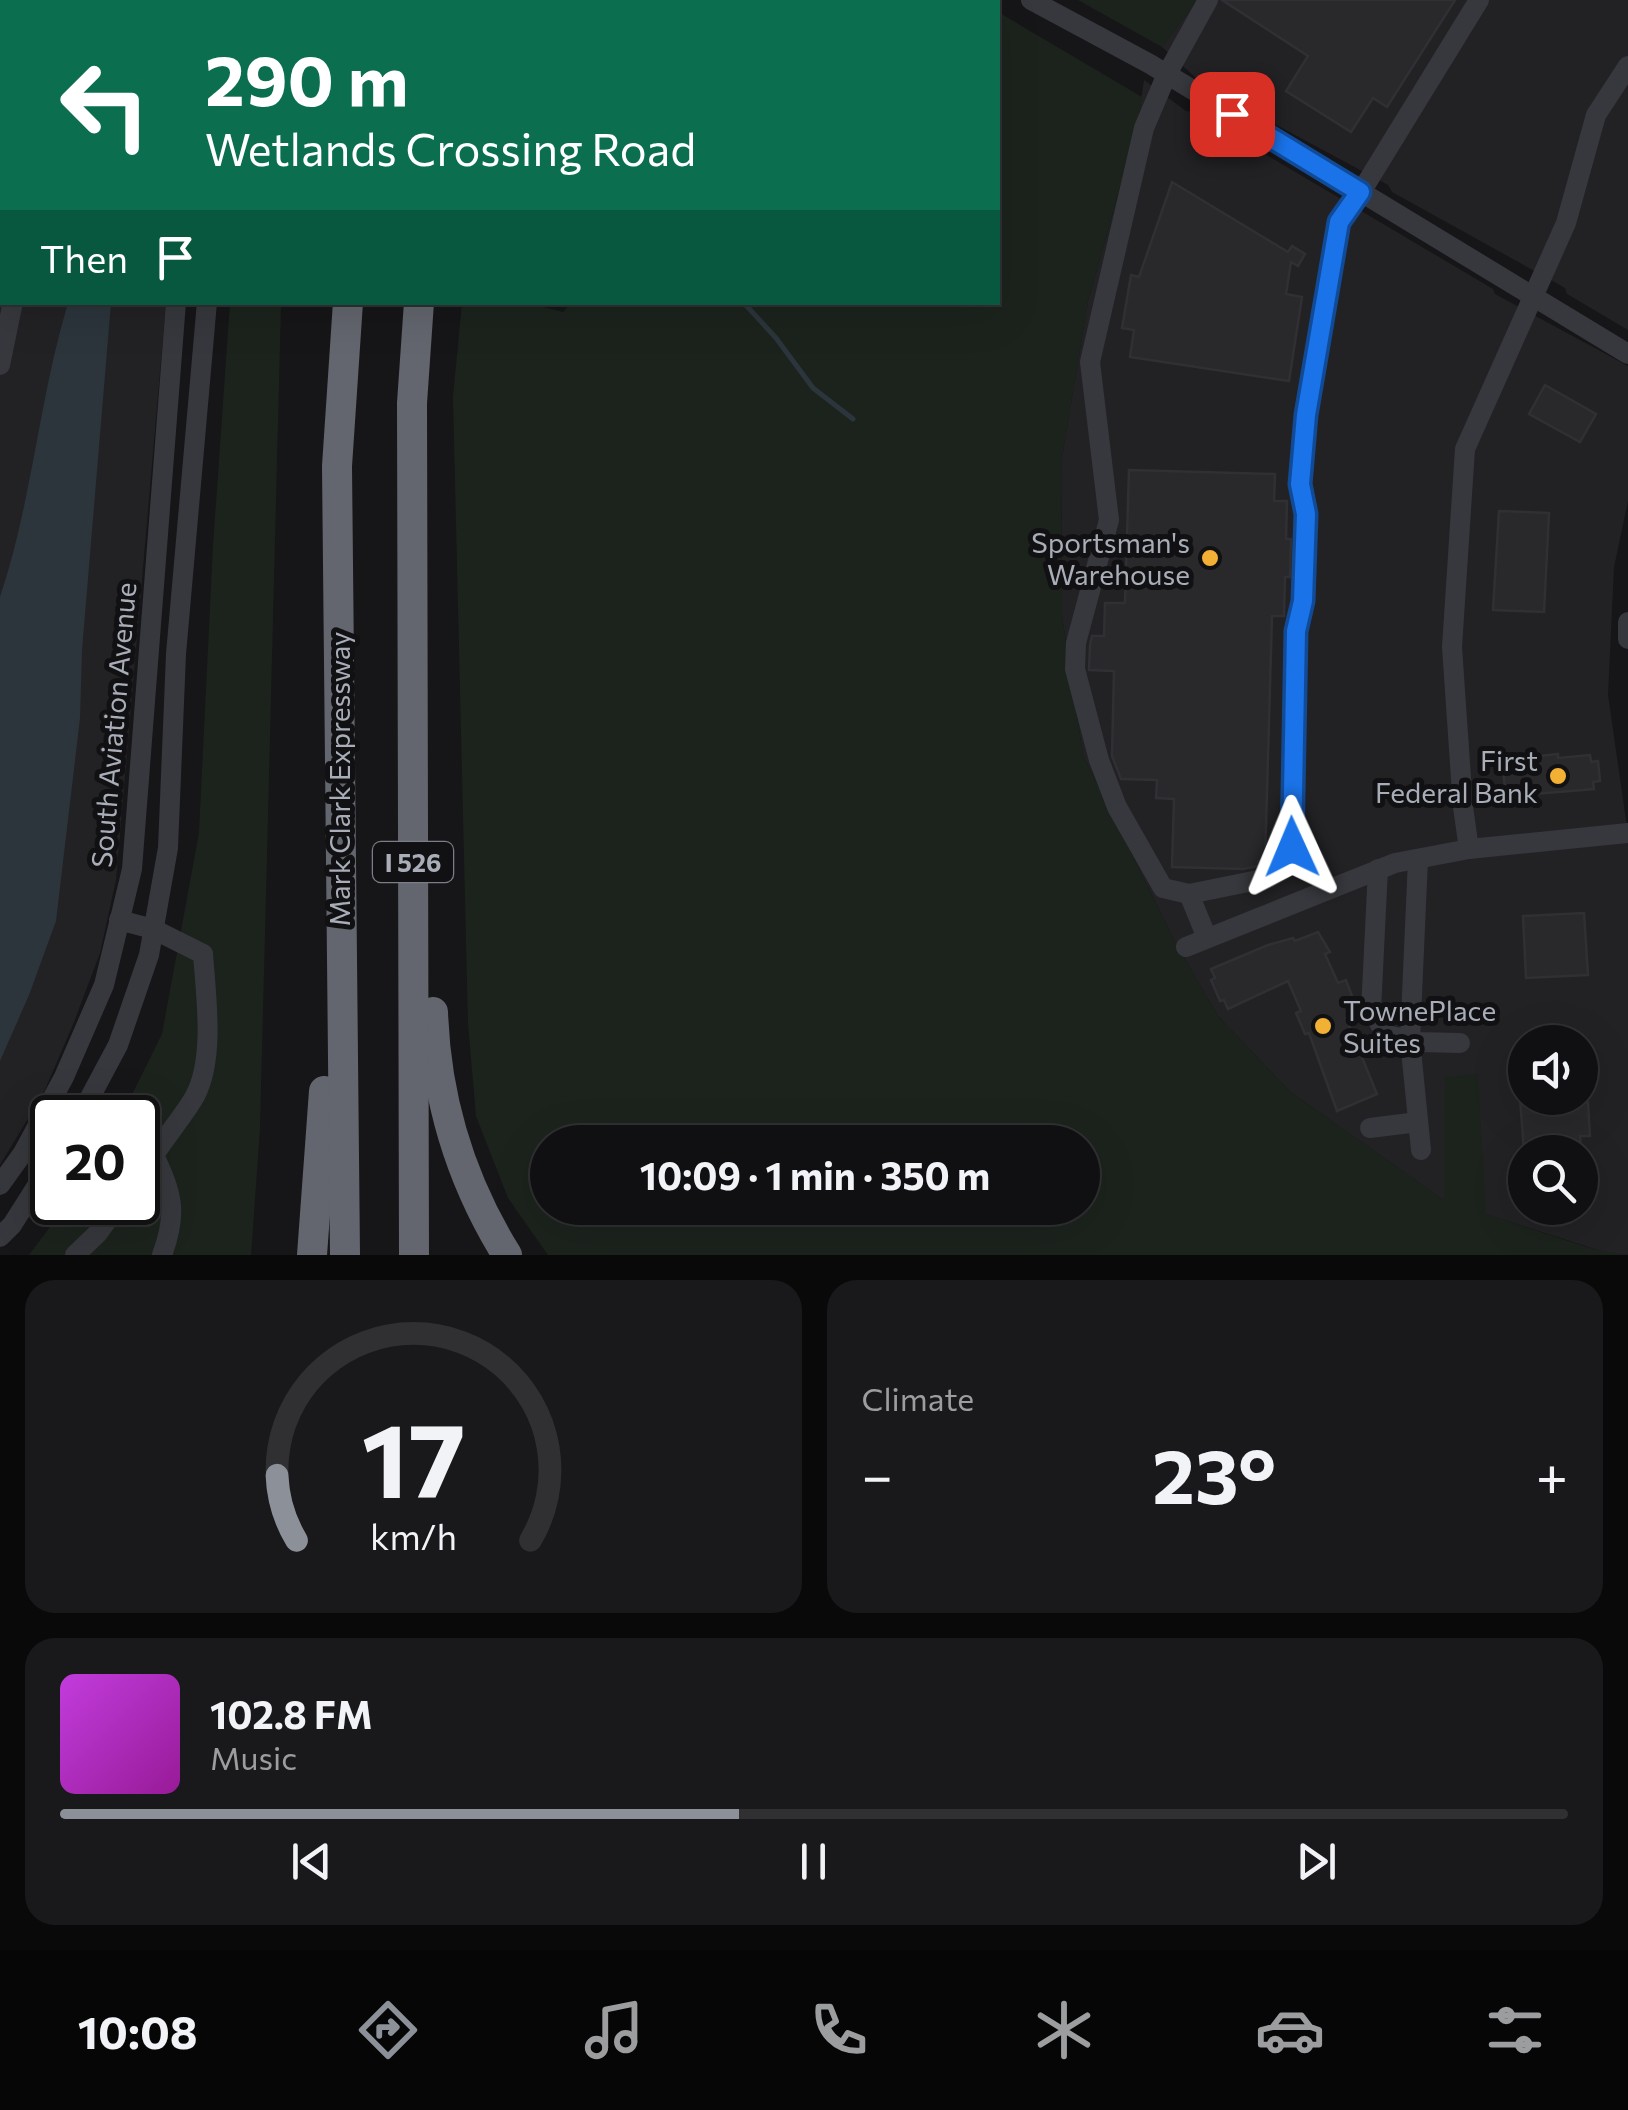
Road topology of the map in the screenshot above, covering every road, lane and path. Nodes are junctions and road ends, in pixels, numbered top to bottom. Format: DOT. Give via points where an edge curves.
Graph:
graph roads {
  1 [pos="1032,0"];
  2 [pos="1208,0"];
  3 [pos="1479,0"];
  4 [pos="1628,66"];
  5 [pos="1167,74"];
  6 [pos="1360,192"];
  7 [pos="1532,296"];
  8 [pos="12,305"];
  9 [pos="176,305"];
  10 [pos="207,305"];
  11 [pos="348,305"];
  12 [pos="419,305"];
  13 [pos="1628,354"];
  14 [pos="0,365"];
  15 [pos="412,470"];
  16 [pos="1628,622"];
  17 [pos="1628,639"];
  18 [pos="338,743"];
  19 [pos="1628,834"];
  20 [pos="1469,849"];
  21 [pos="1418,858"];
  22 [pos="1378,869"];
  23 [pos="1189,894"];
  24 [pos="119,920"];
  25 [pos="154,928"];
  26 [pos="1207,938"];
  27 [pos="1186,947"];
  28 [pos="1410,1040"];
  29 [pos="1460,1043"];
  30 [pos="91,1095"];
  31 [pos="1418,1122"];
  32 [pos="1370,1128"];
  33 [pos="160,1146"];
  34 [pos="1421,1150"];
  35 [pos="160,1168"];
  36 [pos="0,1185"];
  37 [pos="30,1197"];
  38 [pos="104,1225"];
  39 [pos="0,1237"];
  40 [pos="76,1255"];
  41 [pos="162,1255"];
  42 [pos="312,1255"];
  43 [pos="344,1255"];
  44 [pos="414,1255"];
  45 [pos="508,1255"];
  1 -- 5 [label="street"];
  2 -- 5 [label="street"];
  3 -- 6 [label="street"];
  4 -- 7 [label="street" via="1596,115 1566,223"];
  5 -- 6 [label="street"];
  5 -- 23 [label="street" via="1144,128 1090,362 1109,520 1084,606 1076,670 1117,807 1163,888"];
  6 -- 7 [label="street"];
  6 -- 23 [label="street" via="1339,222 1306,415 1292,847 1268,878"];
  7 -- 13 [label="street"];
  7 -- 20 [label="street" via="1465,449 1452,647"];
  8 -- 14 [label="street"];
  9 -- 24 [label="street, South Aviation Avenue" via="132,869"];
  10 -- 25 [label="street, South Aviation Avenue" via="176,654 168,848"];
  11 -- 18 [label="highway, Mark Clark Expressway / I 526" via="337,466"];
  12 -- 15 [label="highway, I 526"];
  15 -- 44 [label="highway, I 526"];
  15 -- 45 [label="highway" via="434,1045 465,1176"];
  16 -- 17 [label="street"];
  18 -- 42 [label="highway" via="329,1024"];
  18 -- 43 [label="highway, Mark Clark Expressway / I 526"];
  19 -- 20 [label="street"];
  20 -- 21 [label="street"];
  21 -- 22 [label="street"];
  21 -- 28 [label="street"];
  22 -- 26 [label="street"];
  22 -- 28 [label="street" via="1372,1010 1387,1035"];
  23 -- 26 [label="street"];
  24 -- 25 [label="street"];
  24 -- 36 [label="street, South Aviation Avenue" via="104,985 64,1077"];
  25 -- 30 [label="street, South Aviation Avenue" via="118,1045"];
  25 -- 33 [label="street" via="203,954 209,1024 195,1096"];
  26 -- 27 [label="street"];
  28 -- 29 [label="street"];
  28 -- 31 [label="street"];
  31 -- 32 [label="street"];
  31 -- 34 [label="street"];
  35 -- 41 [label="street" via="172,1194"];
  37 -- 39 [label="street"];
  38 -- 40 [label="street"];
}
